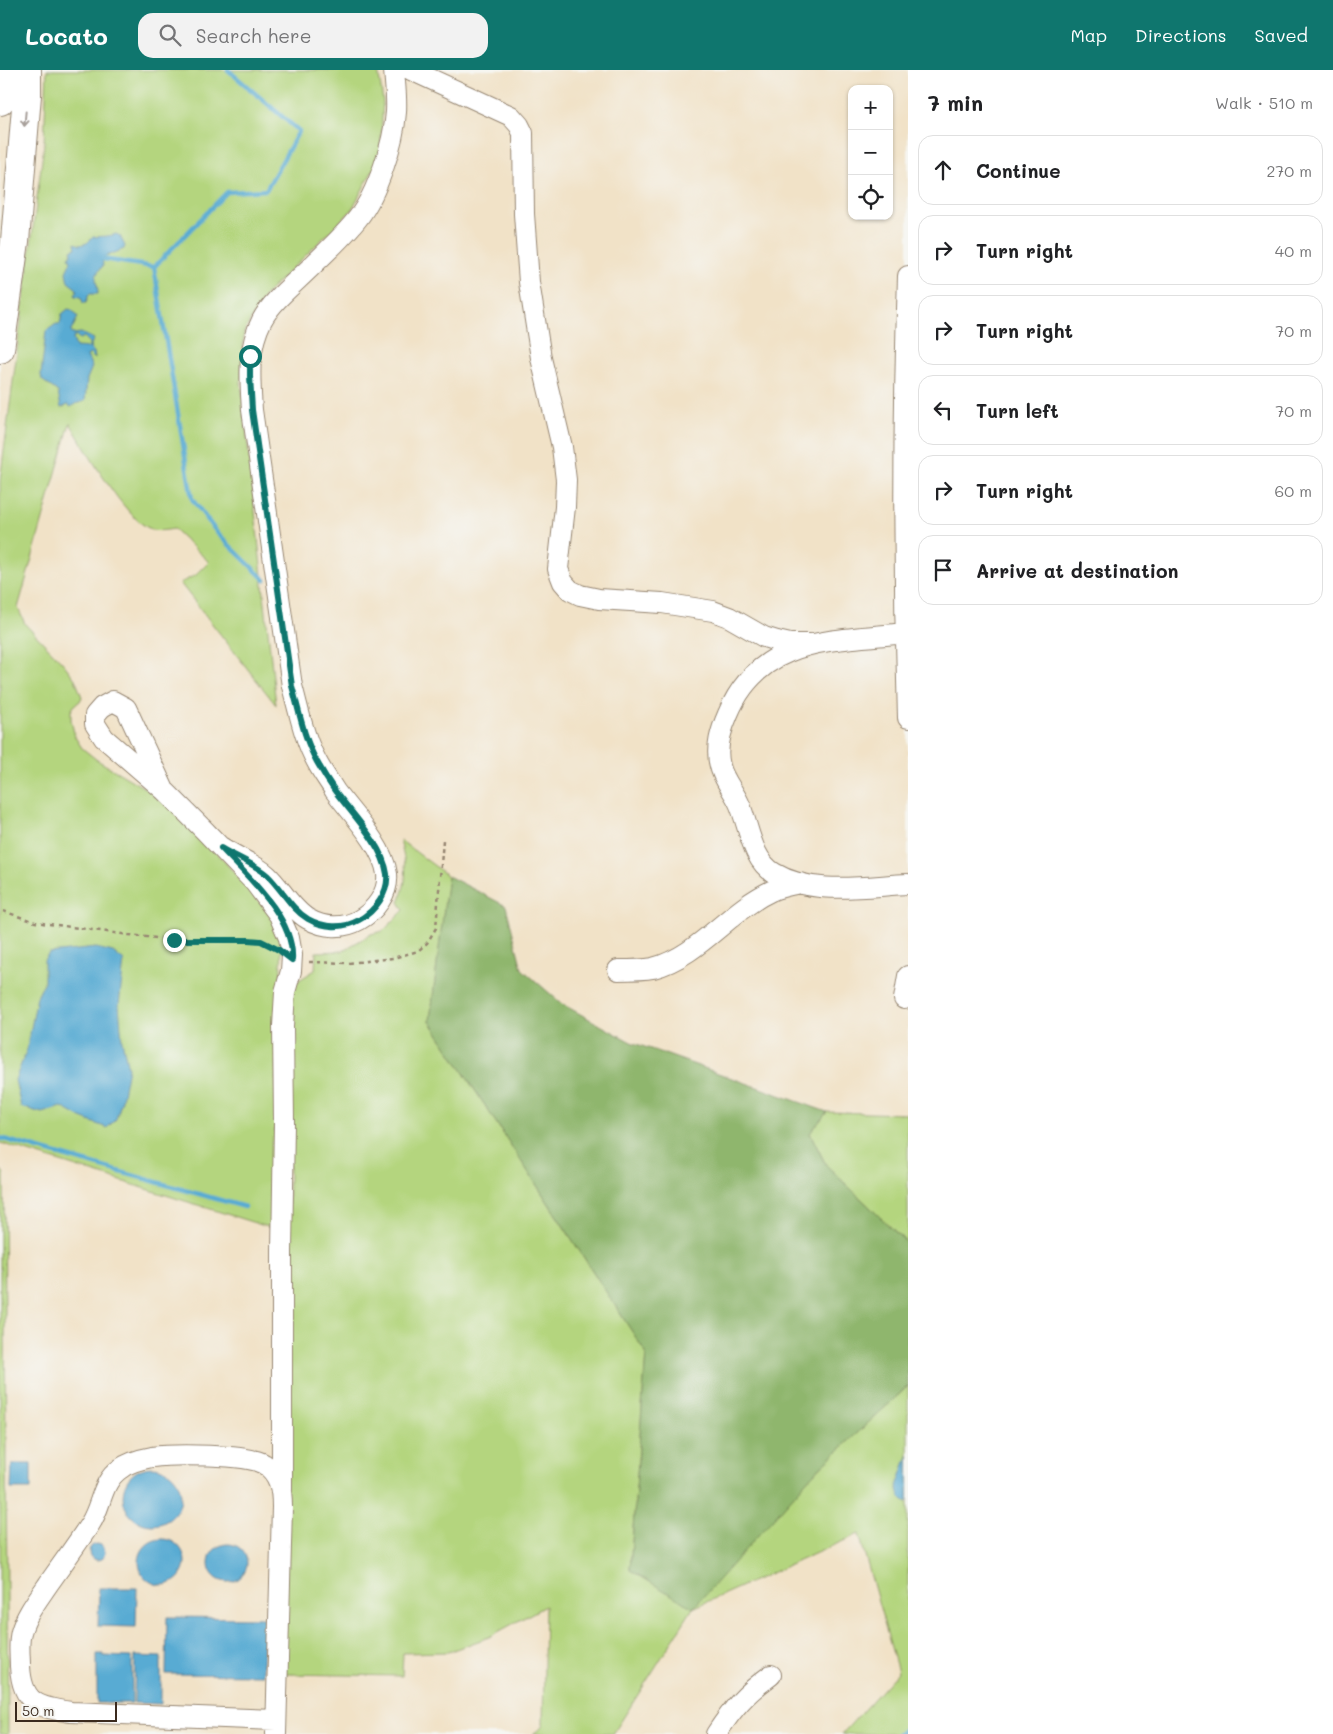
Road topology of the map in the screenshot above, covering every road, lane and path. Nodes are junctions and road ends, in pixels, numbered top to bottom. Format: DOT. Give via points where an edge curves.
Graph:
graph roads {
  1 [pos="1,70"];
  2 [pos="27,70"];
  3 [pos="394,70"];
  4 [pos="411,70"];
  5 [pos="0,101"];
  6 [pos="908,276"];
  7 [pos="0,349"];
  8 [pos="905,633"];
  9 [pos="810,644"];
  10 [pos="908,718"];
  11 [pos="164,790"];
  12 [pos="443,840"];
  13 [pos="221,848"];
  14 [pos="800,883"];
  15 [pos="908,884"];
  16 [pos="3,911"];
  17 [pos="292,960"];
  18 [pos="618,970"];
  19 [pos="908,976"];
  20 [pos="904,999"];
  21 [pos="282,1490"];
  22 [pos="771,1675"];
  23 [pos="276,1727"];
  24 [pos="716,1734"];
  1 -- 5 [label="highway"];
  2 -- 7 [label="highway, one-way" via="15,241"];
  3 -- 13 [label="street" via="395,127 374,191 359,217 263,318 250,356 252,410 297,703 315,759 381,856 387,876 386,885 380,901 366,915 348,925 330,927 306,918 265,873"];
  4 -- 9 [label="street" via="511,116 523,134 529,282 566,480 558,569 563,582 580,595 713,611 764,637 790,644"];
  6 -- 8 [label="street" via="904,387"];
  8 -- 9 [label="street"];
  8 -- 10 [label="street"];
  9 -- 14 [label="street" via="790,650 754,673 731,707 720,731 718,747 719,765 744,813 758,855 772,872"];
  11 -- 13 [label="street"];
  12 -- 17 [label="path" via="436,928 418,951 349,963"];
  13 -- 17 [label="street" via="255,883 279,915 289,938"];
  14 -- 15 [label="street" via="834,887"];
  14 -- 18 [label="street" via="772,890 756,899 673,960 652,968"];
  16 -- 17 [label="path" via="35,922 129,935 174,940 261,941"];
  17 -- 21 [label="street" via="283,1026"];
  19 -- 20 [label="street"];
  21 -- 23 [label="street"];
  21 -- 23 [label="street" via="272,1470 253,1460 163,1456 128,1464 107,1482 98,1511 37,1601 20,1639 24,1691 45,1708"];
  22 -- 24 [label="street" via="752,1688 733,1708"];
}
